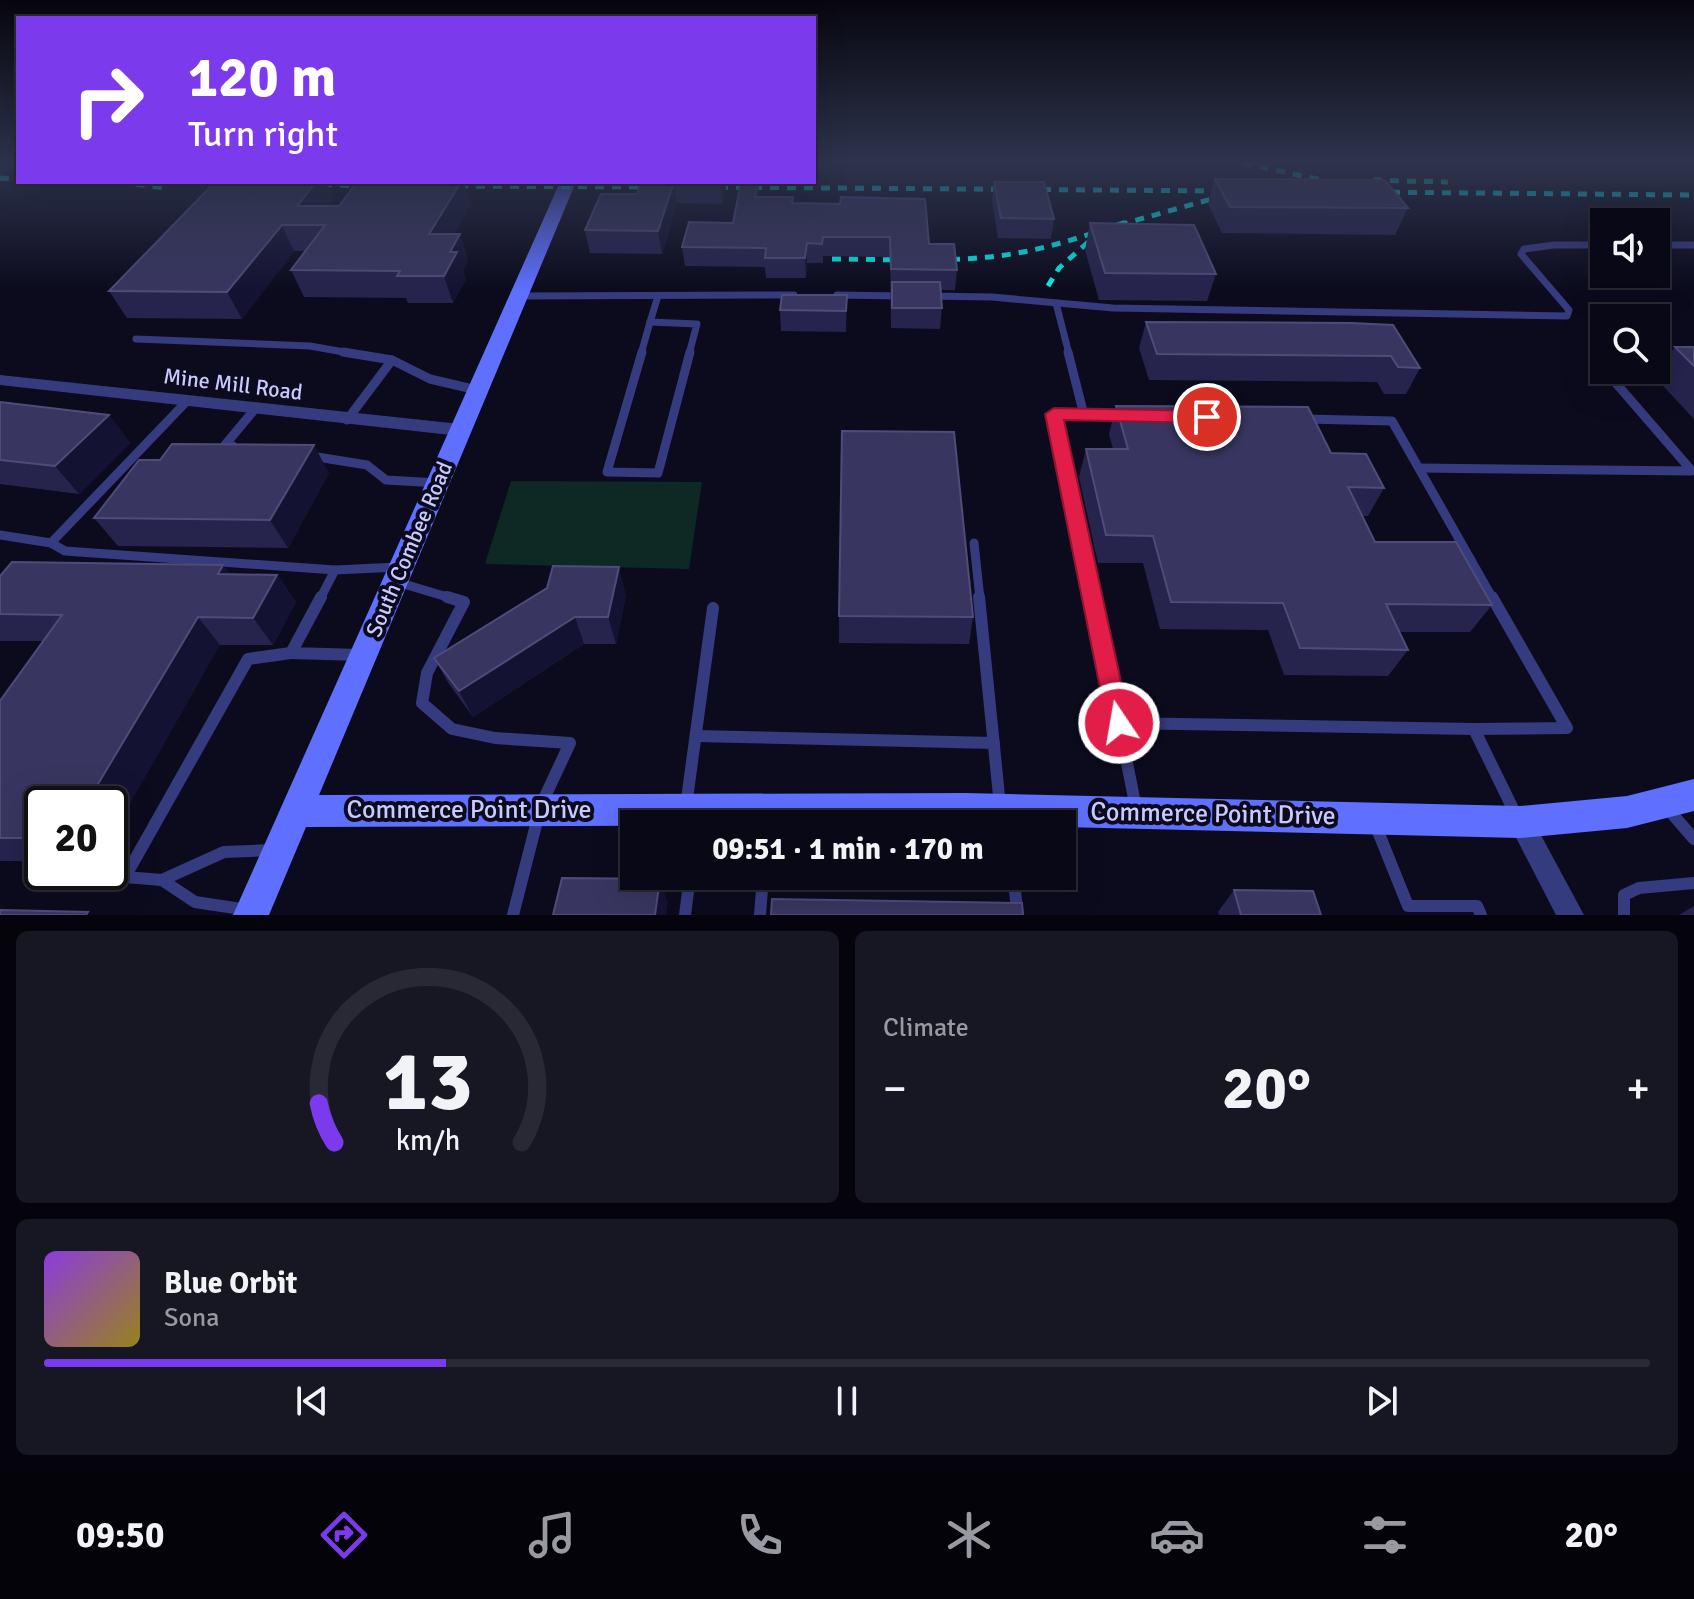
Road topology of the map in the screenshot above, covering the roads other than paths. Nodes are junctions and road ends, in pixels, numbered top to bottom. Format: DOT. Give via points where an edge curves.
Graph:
graph roads {
  1 [pos="558,206"];
  2 [pos="1590,245"];
  3 [pos="1670,245"];
  4 [pos="1694,245"];
  5 [pos="803,295"];
  6 [pos="819,295"];
  7 [pos="518,296"];
  8 [pos="658,296"];
  9 [pos="1056,303"];
  10 [pos="650,322"];
  11 [pos="136,339"];
  12 [pos="392,360"];
  13 [pos="0,380"];
  14 [pos="1617,384"];
  15 [pos="477,390"];
  16 [pos="187,401"];
  17 [pos="255,409"];
  18 [pos="1084,415"];
  19 [pos="1130,416"];
  20 [pos="1300,419"];
  21 [pos="347,420"];
  22 [pos="460,430"];
  23 [pos="239,447"];
  24 [pos="295,454"];
  25 [pos="1419,468"];
  26 [pos="1693,472"];
  27 [pos="438,483"];
  28 [pos="0,535"];
  29 [pos="51,543"];
  30 [pos="974,543"];
  31 [pos="335,570"];
  32 [pos="398,574"];
  33 [pos="713,608"];
  34 [pos="291,653"];
  35 [pos="363,655"];
  36 [pos="1119,723"];
  37 [pos="1474,729"];
  38 [pos="696,736"];
  39 [pos="994,743"];
  40 [pos="1679,800"];
  41 [pos="540,809"];
  42 [pos="688,810"];
  43 [pos="1001,810"];
  44 [pos="296,811"];
  45 [pos="620,813"];
  46 [pos="1136,813"];
  47 [pos="1076,815"];
  48 [pos="1373,817"];
  49 [pos="1520,822"];
  50 [pos="1694,839"];
  51 [pos="279,849"];
  52 [pos="162,880"];
  53 [pos="1694,883"];
  54 [pos="688,890"];
  55 [pos="762,890"];
  56 [pos="1015,890"];
  57 [pos="252,913"];
  58 [pos="513,915"];
  59 [pos="685,915"];
  60 [pos="760,915"];
  61 [pos="1018,915"];
  62 [pos="1481,915"];
  63 [pos="1571,915"];
  64 [pos="1624,915"];
  1 -- 7 [label="street, South Combee Road"];
  2 -- 9 [label="lane" via="1554,245 1524,249 1521,254 1569,310 1567,316"];
  3 -- 4 [label="lane"];
  5 -- 8 [label="lane"];
  6 -- 9 [label="lane"];
  7 -- 8 [label="lane"];
  7 -- 15 [label="street, South Combee Road"];
  8 -- 10 [label="lane"];
  9 -- 18 [label="lane"];
  10 -- 10 [label="lane" via="620,427 607,472 658,473 697,324"];
  11 -- 12 [label="lane" via="310,346"];
  12 -- 15 [label="lane" via="430,379"];
  12 -- 21 [label="lane"];
  13 -- 16 [label="street, Mine Mill Road"];
  14 -- 26 [label="lane"];
  15 -- 22 [label="street, South Combee Road"];
  16 -- 17 [label="street, Mine Mill Road"];
  16 -- 29 [label="lane"];
  17 -- 21 [label="street, Mine Mill Road"];
  17 -- 23 [label="lane" via="225,445"];
  18 -- 19 [label="lane"];
  18 -- 36 [label="lane" via="1054,414"];
  20 -- 25 [label="lane" via="1392,421"];
  21 -- 22 [label="street, Mine Mill Road"];
  22 -- 27 [label="street, South Combee Road"];
  24 -- 27 [label="lane" via="367,465 386,480"];
  25 -- 26 [label="lane"];
  25 -- 37 [label="lane" via="1567,728"];
  27 -- 32 [label="street, South Combee Road"];
  28 -- 29 [label="lane"];
  29 -- 31 [label="lane" via="65,551"];
  30 -- 39 [label="lane"];
  31 -- 32 [label="lane"];
  31 -- 34 [label="lane"];
  32 -- 35 [label="street, South Combee Road"];
  32 -- 41 [label="lane" via="464,602 427,673 422,703 452,729 570,743"];
  33 -- 38 [label="lane"];
  34 -- 35 [label="lane"];
  34 -- 52 [label="lane" via="248,659 125,877"];
  35 -- 44 [label="street, South Combee Road"];
  36 -- 37 [label="lane"];
  36 -- 46 [label="lane"];
  37 -- 49 [label="lane"];
  38 -- 39 [label="lane"];
  38 -- 42 [label="lane"];
  39 -- 43 [label="lane"];
  40 -- 49 [label="street, Commerce Point Drive" via="1575,819"];
  40 -- 50 [label="lane"];
  41 -- 44 [label="street, Commerce Point Drive"];
  41 -- 45 [label="street, Commerce Point Drive"];
  41 -- 58 [label="lane"];
  44 -- 51 [label="street, South Combee Road"];
  46 -- 47 [label="street, Commerce Point Drive"];
  46 -- 48 [label="street, Commerce Point Drive"];
  48 -- 49 [label="street, Commerce Point Drive"];
  48 -- 62 [label="lane" via="1408,906 1477,906"];
  49 -- 63 [label="street"];
  51 -- 52 [label="lane" via="224,852"];
  51 -- 57 [label="street, South Combee Road"];
  52 -- 57 [label="lane" via="195,902"];
  53 -- 64 [label="lane" via="1639,888 1624,895"];
  54 -- 59 [label="lane"];
  55 -- 60 [label="lane"];
  56 -- 61 [label="lane"];
}
